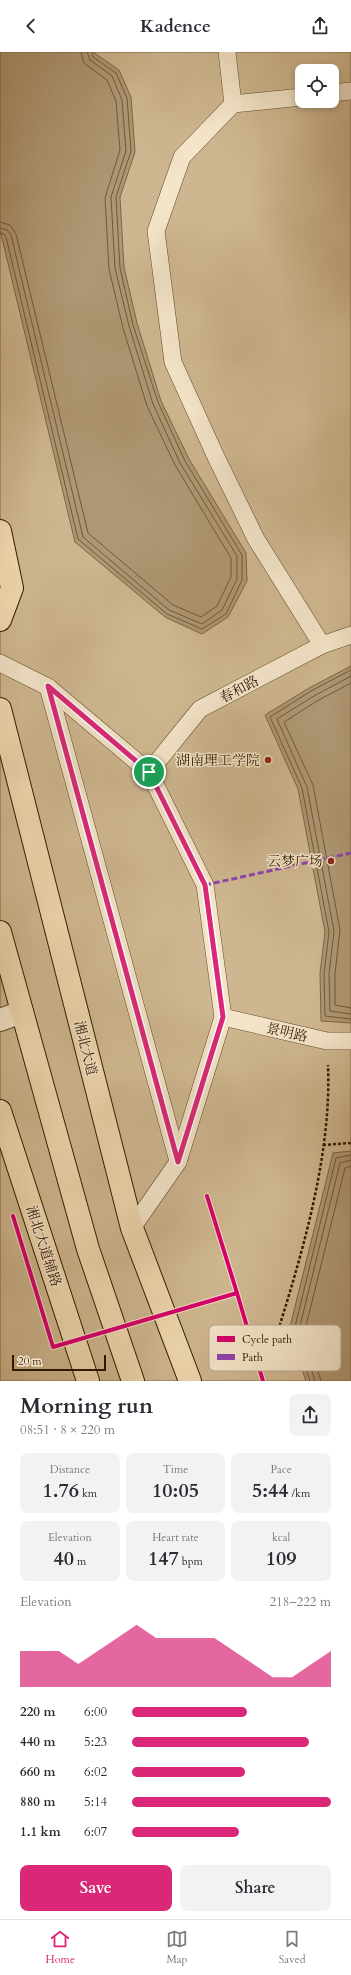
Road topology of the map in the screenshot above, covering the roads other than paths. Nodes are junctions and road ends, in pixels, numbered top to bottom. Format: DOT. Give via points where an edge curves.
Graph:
graph roads {
  1 [pos="227,52"];
  2 [pos="351,91"];
  3 [pos="339,92"];
  4 [pos="295,97"];
  5 [pos="233,104"];
  6 [pos="0,530"];
  7 [pos="0,620"];
  8 [pos="351,635"];
  9 [pos="322,645"];
  10 [pos="0,663"];
  11 [pos="48,686"];
  12 [pos="0,710"];
  13 [pos="149,772"];
  14 [pos="0,932"];
  15 [pos="22,1012"];
  16 [pos="223,1017"];
  17 [pos="0,1020"];
  18 [pos="351,1041"];
  19 [pos="0,1111"];
  20 [pos="178,1162"];
  21 [pos="132,1228"];
  22 [pos="88,1381"];
  23 [pos="132,1381"];
  24 [pos="190,1381"];
  1 -- 5 [label="lane"];
  2 -- 3 [label="lane"];
  4 -- 5 [label="lane"];
  5 -- 9 [label="lane" via="182,157 156,231 173,362 256,538"];
  6 -- 7 [label="main road" via="12,588"];
  8 -- 9 [label="lane, 春和路"];
  9 -- 13 [label="lane, 春和路" via="200,709"];
  10 -- 11 [label="lane"];
  11 -- 13 [label="lane"];
  11 -- 20 [label="lane"];
  12 -- 21 [label="main road, 湘北大道"];
  13 -- 16 [label="lane" via="205,885"];
  14 -- 15 [label="main road"];
  15 -- 17 [label="street"];
  15 -- 23 [label="main road" via="88,1249"];
  16 -- 18 [label="lane, 景明路" via="327,1041"];
  16 -- 20 [label="lane"];
  19 -- 22 [label="main road, 湘北大道辅路"];
  20 -- 21 [label="lane"];
  21 -- 24 [label="main road, 湘北大道"];
}
